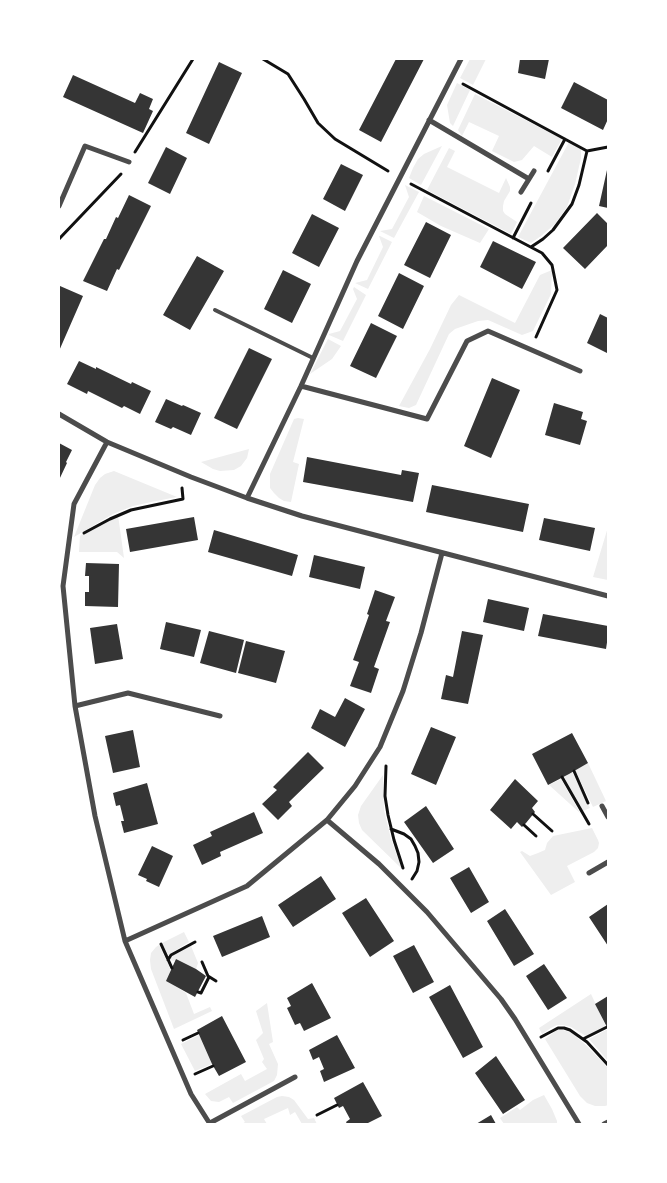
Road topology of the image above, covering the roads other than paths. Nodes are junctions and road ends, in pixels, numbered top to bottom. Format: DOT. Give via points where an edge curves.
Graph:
graph roads {
  1 [pos="461,59"];
  2 [pos="429,120"];
  3 [pos="129,162"];
  4 [pos="534,171"];
  5 [pos="529,179"];
  6 [pos="521,192"];
  7 [pos="59,206"];
  8 [pos="215,310"];
  9 [pos="313,358"];
  10 [pos="580,371"];
  11 [pos="301,386"];
  12 [pos="59,414"];
  13 [pos="107,442"];
  14 [pos="247,498"];
  15 [pos="442,553"];
  16 [pos="608,596"];
  17 [pos="75,706"];
  18 [pos="220,716"];
  19 [pos="602,806"];
  20 [pos="608,817"];
  21 [pos="327,820"];
  22 [pos="608,862"];
  23 [pos="589,873"];
  24 [pos="125,941"];
  25 [pos="295,1077"];
  26 [pos="608,1122"];
  27 [pos="210,1124"];
  28 [pos="579,1124"];
  29 [pos="604,1124"];
  1 -- 2 [label="street"];
  2 -- 5 [label="street"];
  2 -- 9 [label="street" via="357,261"];
  3 -- 7 [label="street" via="85,146"];
  4 -- 5 [label="street"];
  5 -- 6 [label="street"];
  8 -- 9 [label="lane"];
  9 -- 11 [label="street"];
  10 -- 11 [label="street" via="488,331 467,341 427,420"];
  11 -- 14 [label="street"];
  12 -- 13 [label="street"];
  13 -- 14 [label="street"];
  13 -- 17 [label="street" via="74,504 63,586"];
  14 -- 15 [label="street"];
  15 -- 16 [label="street"];
  15 -- 21 [label="street" via="404,691 380,747 355,786"];
  17 -- 18 [label="street" via="128,693"];
  17 -- 24 [label="street" via="95,816"];
  19 -- 20 [label="street"];
  21 -- 24 [label="street" via="247,886"];
  21 -- 28 [label="street" via="379,864 427,912 501,999"];
  22 -- 23 [label="street"];
  24 -- 27 [label="street" via="191,1094"];
  25 -- 27 [label="street"];
  26 -- 29 [label="street"];
}
